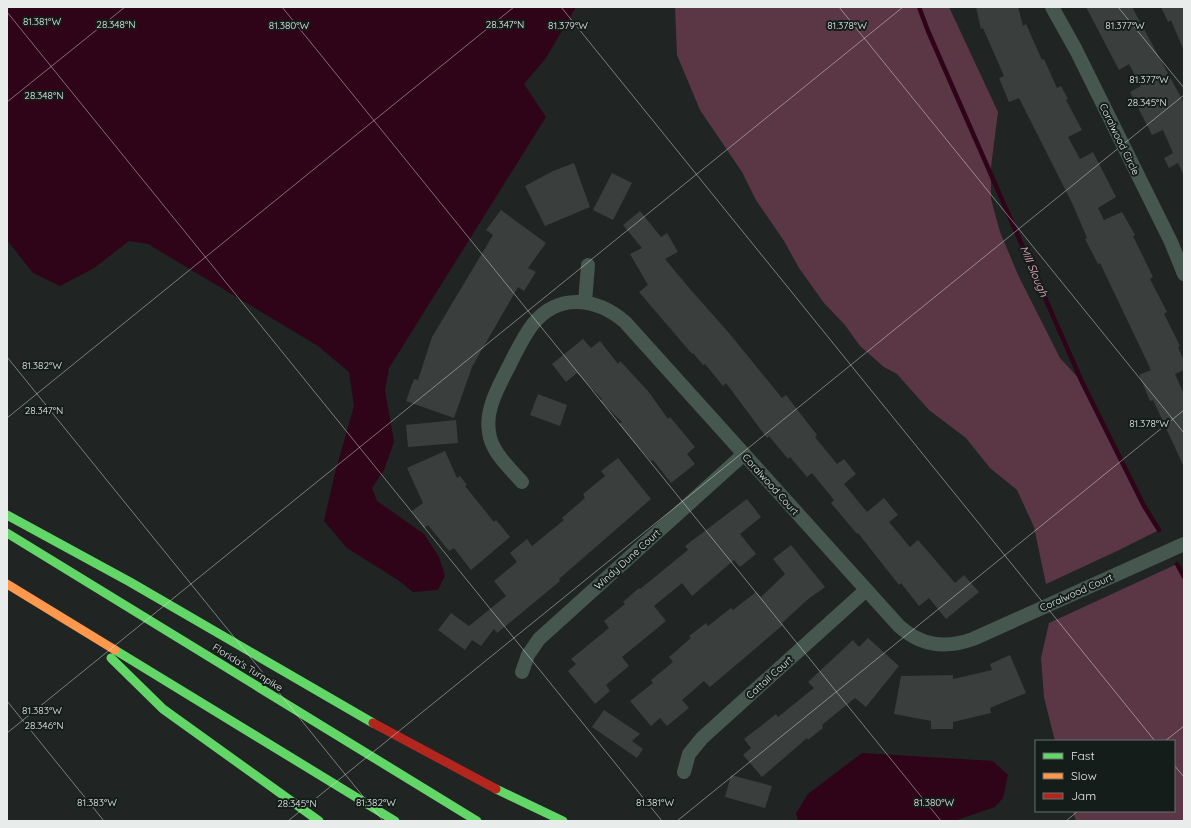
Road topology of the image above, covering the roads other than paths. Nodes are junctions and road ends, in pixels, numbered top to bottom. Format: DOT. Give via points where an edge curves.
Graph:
graph roads {
  1 [pos="1052,7"];
  2 [pos="588,265"];
  3 [pos="1184,274"];
  4 [pos="585,302"];
  5 [pos="744,454"];
  6 [pos="522,482"];
  7 [pos="7,515"];
  8 [pos="7,533"];
  9 [pos="1184,544"];
  10 [pos="7,584"];
  11 [pos="866,590"];
  12 [pos="80,628"];
  13 [pos="522,672"];
  14 [pos="684,772"];
  15 [pos="319,821"];
  16 [pos="395,821"];
  17 [pos="477,821"];
  18 [pos="563,821"];
  1 -- 3 [label="street, Coralwood Circle" via="1171,242"];
  2 -- 4 [label="street"];
  4 -- 5 [label="street, Coralwood Court" via="601,306 625,322"];
  4 -- 6 [label="street, Coralwood Court" via="556,307 540,317 505,374 492,405 488,424 494,449"];
  5 -- 11 [label="street, Coralwood Court"];
  5 -- 13 [label="street, Windy Dune Court" via="539,639 528,655"];
  7 -- 18 [label="highway" via="130,582 403,741"];
  8 -- 17 [label="highway, Florida's Turnpike"];
  9 -- 11 [label="street, Coralwood Court" via="973,639 951,645 930,644 913,637 899,626"];
  10 -- 12 [label="highway"];
  11 -- 14 [label="street, Cattail Court" via="702,738 689,754"];
  12 -- 15 [label="highway" via="164,709"];
  12 -- 16 [label="highway"];
}
